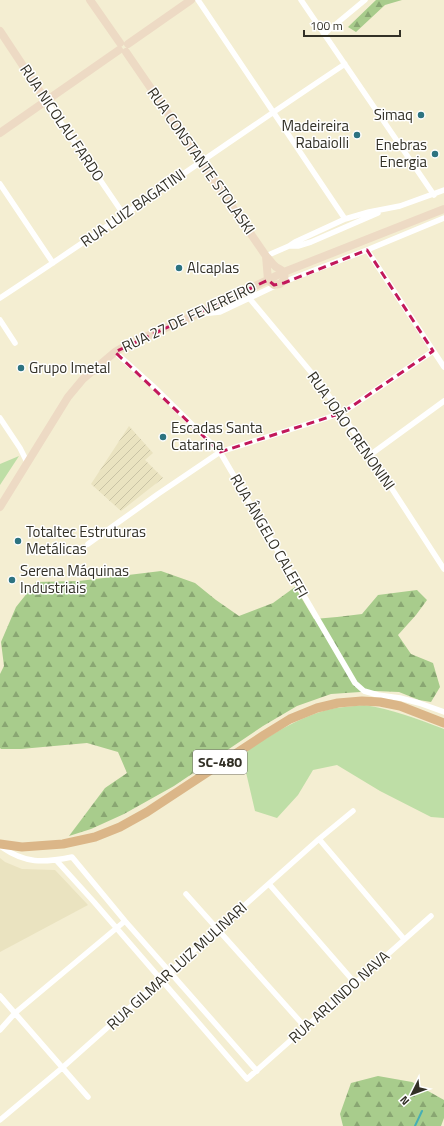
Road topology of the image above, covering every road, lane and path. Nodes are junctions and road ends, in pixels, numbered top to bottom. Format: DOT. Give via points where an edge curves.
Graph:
graph roads {
  1 [pos="90,0"];
  2 [pos="191,0"];
  3 [pos="198,0"];
  4 [pos="301,0"];
  5 [pos="365,0"];
  6 [pos="0,31"];
  7 [pos="324,34"];
  8 [pos="123,47"];
  9 [pos="345,64"];
  10 [pos="47,102"];
  11 [pos="274,112"];
  12 [pos="0,133"];
  13 [pos="202,161"];
  14 [pos="0,184"];
  15 [pos="444,190"];
  16 [pos="434,194"];
  17 [pos="387,209"];
  18 [pos="444,209"];
  19 [pos="124,215"];
  20 [pos="444,218"];
  21 [pos="345,219"];
  22 [pos="289,246"];
  23 [pos="367,250"];
  24 [pos="266,256"];
  25 [pos="53,263"];
  26 [pos="277,267"];
  27 [pos="284,272"];
  28 [pos="268,277"];
  29 [pos="278,284"];
  30 [pos="0,298"];
  31 [pos="250,298"];
  32 [pos="197,314"];
  33 [pos="0,320"];
  34 [pos="15,343"];
  35 [pos="433,350"];
  36 [pos="114,352"];
  37 [pos="444,367"];
  38 [pos="444,401"];
  39 [pos="342,413"];
  40 [pos="0,418"];
  41 [pos="220,452"];
  42 [pos="370,455"];
  43 [pos="27,462"];
  44 [pos="0,507"];
  45 [pos="88,544"];
  46 [pos="444,569"];
  47 [pos="444,712"];
  48 [pos="444,723"];
  49 [pos="353,811"];
  50 [pos="319,839"];
  51 [pos="0,845"];
  52 [pos="56,860"];
  53 [pos="269,884"];
  54 [pos="186,894"];
  55 [pos="431,916"];
  56 [pos="125,921"];
  57 [pos="115,929"];
  58 [pos="218,930"];
  59 [pos="404,939"];
  60 [pos="170,972"];
  61 [pos="161,981"];
  62 [pos="355,983"];
  63 [pos="0,996"];
  64 [pos="15,1013"];
  65 [pos="305,1027"];
  66 [pos="0,1030"];
  67 [pos="62,1068"];
  68 [pos="257,1071"];
  69 [pos="88,1098"];
  70 [pos="0,1120"];
  1 -- 8 [label="street, RUA CONSTANTE STOLASKI"];
  2 -- 8 [label="street"];
  3 -- 11 [label="street"];
  4 -- 7 [label="street"];
  5 -- 7 [label="street"];
  6 -- 10 [label="street, RUA NICOLAU FARDO"];
  7 -- 9 [label="street"];
  8 -- 10 [label="street"];
  8 -- 13 [label="street, RUA CONSTANTE STOLASKI"];
  9 -- 11 [label="street, RUA LUIZ BAGATINI"];
  9 -- 16 [label="street"];
  10 -- 12 [label="street"];
  10 -- 19 [label="street, RUA NICOLAU FARDO"];
  11 -- 13 [label="street, RUA LUIZ BAGATINI"];
  11 -- 21 [label="street"];
  13 -- 19 [label="street, RUA LUIZ BAGATINI"];
  13 -- 24 [label="street, RUA CONSTANTE STOLASKI"];
  14 -- 25 [label="street"];
  15 -- 16 [label="street"];
  16 -- 17 [label="street"];
  17 -- 21 [label="street"];
  17 -- 22 [label="street" via="311,242"];
  18 -- 27 [label="street, RUA 27 DE FEVEREIRO"];
  19 -- 25 [label="street, RUA LUIZ BAGATINI"];
  20 -- 23 [label="street"];
  21 -- 22 [label="street"];
  22 -- 24 [label="street"];
  23 -- 29 [label="street"];
  23 -- 35 [label="street"];
  24 -- 26 [label="street"];
  24 -- 28 [label="street, RUA CONSTANTE STOLASKI"];
  25 -- 30 [label="street, RUA LUIZ BAGATINI"];
  26 -- 27 [label="street"];
  26 -- 28 [label="street" via="271,269"];
  27 -- 28 [label="street, RUA 27 DE FEVEREIRO"];
  27 -- 29 [label="street" via="284,280"];
  28 -- 29 [label="street" via="272,284"];
  28 -- 32 [label="street, RUA 27 DE FEVEREIRO"];
  29 -- 31 [label="street"];
  31 -- 32 [label="street" via="220,312"];
  31 -- 39 [label="street, RUA JOÃO CRENONINI"];
  32 -- 36 [label="street, RUA 27 DE FEVEREIRO"];
  33 -- 34 [label="street"];
  35 -- 37 [label="street"];
  35 -- 39 [label="street"];
  36 -- 41 [label="street, RUA ÂNGELO CALEFFI" via="153,386"];
  36 -- 43 [label="street, RUA 27 DE FEVEREIRO" via="68,396"];
  38 -- 42 [label="street"];
  39 -- 41 [label="street"];
  39 -- 42 [label="street, RUA JOÃO CRENONINI"];
  40 -- 43 [label="street"];
  41 -- 45 [label="street"];
  41 -- 47 [label="street, RUA ÂNGELO CALEFFI" via="355,683 364,691 400,698"];
  42 -- 46 [label="street, RUA JOÃO CRENONINI"];
  43 -- 44 [label="street, RUA 27 DE FEVEREIRO"];
  48 -- 51 [label="main road, SC-480" via="400,706 380,702 338,703 317,708 290,719 120,827 95,837 63,844 22,847"];
  49 -- 50 [label="street, RUA GILMAR LUIZ MULINARI"];
  50 -- 53 [label="street, RUA GILMAR LUIZ MULINARI"];
  50 -- 59 [label="street"];
  51 -- 52 [label="street" via="21,858 36,861"];
  52 -- 56 [label="street" via="72,857"];
  52 -- 57 [label="street"];
  53 -- 58 [label="street, RUA GILMAR LUIZ MULINARI"];
  53 -- 62 [label="street"];
  54 -- 58 [label="street"];
  55 -- 59 [label="street, RUA ARLINDO NAVA"];
  56 -- 57 [label="street"];
  56 -- 60 [label="street"];
  57 -- 61 [label="street"];
  57 -- 64 [label="street"];
  58 -- 60 [label="street, RUA GILMAR LUIZ MULINARI"];
  58 -- 65 [label="street"];
  59 -- 62 [label="street, RUA ARLINDO NAVA"];
  60 -- 61 [label="street, RUA GILMAR LUIZ MULINARI"];
  60 -- 68 [label="street"];
  61 -- 67 [label="street, RUA GILMAR LUIZ MULINARI"];
  61 -- 68 [label="street, RUA ARLINDO NAVA" via="247,1079"];
  62 -- 65 [label="street, RUA ARLINDO NAVA"];
  63 -- 64 [label="street"];
  64 -- 66 [label="street"];
  64 -- 67 [label="street"];
  65 -- 68 [label="street, RUA ARLINDO NAVA"];
  67 -- 69 [label="street"];
  67 -- 70 [label="street, RUA GILMAR LUIZ MULINARI"];
}
